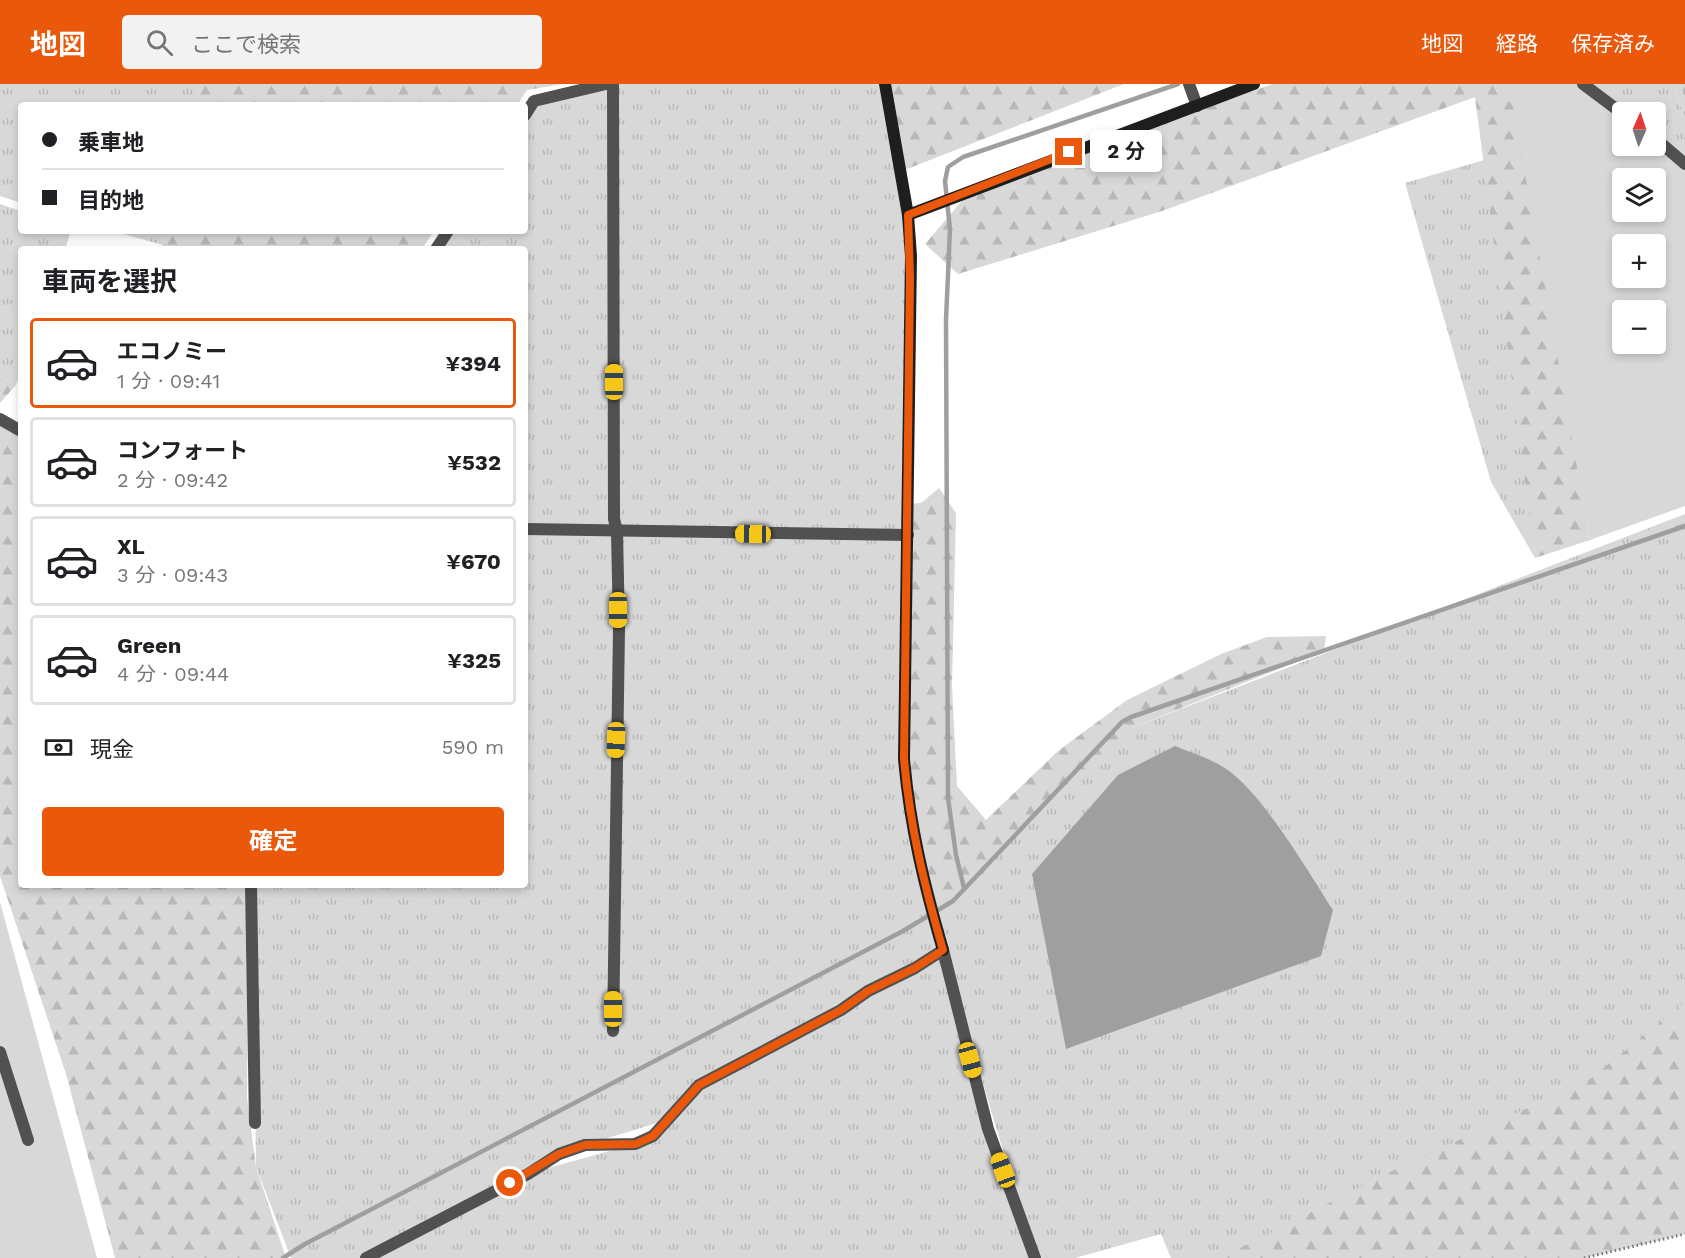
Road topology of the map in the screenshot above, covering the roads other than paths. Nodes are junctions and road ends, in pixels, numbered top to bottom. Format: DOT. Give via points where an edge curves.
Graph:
graph roads {
  1 [pos="606,84"];
  2 [pos="613,84"];
  3 [pos="885,84"];
  4 [pos="1189,84"];
  5 [pos="1254,84"];
  6 [pos="1583,84"];
  7 [pos="1197,106"];
  8 [pos="1612,106"];
  9 [pos="528,110"];
  10 [pos="1666,148"];
  11 [pos="1685,164"];
  12 [pos="908,215"];
  13 [pos="0,419"];
  14 [pos="18,429"];
  15 [pos="528,529"];
  16 [pos="617,531"];
  17 [pos="908,535"];
  18 [pos="251,888"];
  19 [pos="943,950"];
  20 [pos="613,1031"];
  21 [pos="0,1052"];
  22 [pos="255,1123"];
  23 [pos="28,1140"];
  24 [pos="366,1258"];
  25 [pos="1035,1258"];
  1 -- 9 [label="street" via="534,100"];
  2 -- 16 [label="street"];
  3 -- 12 [label="street"];
  4 -- 7 [label="street"];
  5 -- 7 [label="street"];
  6 -- 8 [label="street"];
  7 -- 12 [label="street"];
  10 -- 11 [label="street"];
  12 -- 17 [label="street"];
  13 -- 14 [label="street"];
  15 -- 16 [label="street"];
  16 -- 17 [label="street"];
  16 -- 20 [label="street"];
  17 -- 19 [label="street" via="904,759 908,810"];
  18 -- 22 [label="street"];
  19 -- 24 [label="street" via="841,1010 699,1085 653,1136 636,1144 585,1145 559,1154"];
  19 -- 25 [label="street" via="988,1129"];
  21 -- 23 [label="street"];
}
